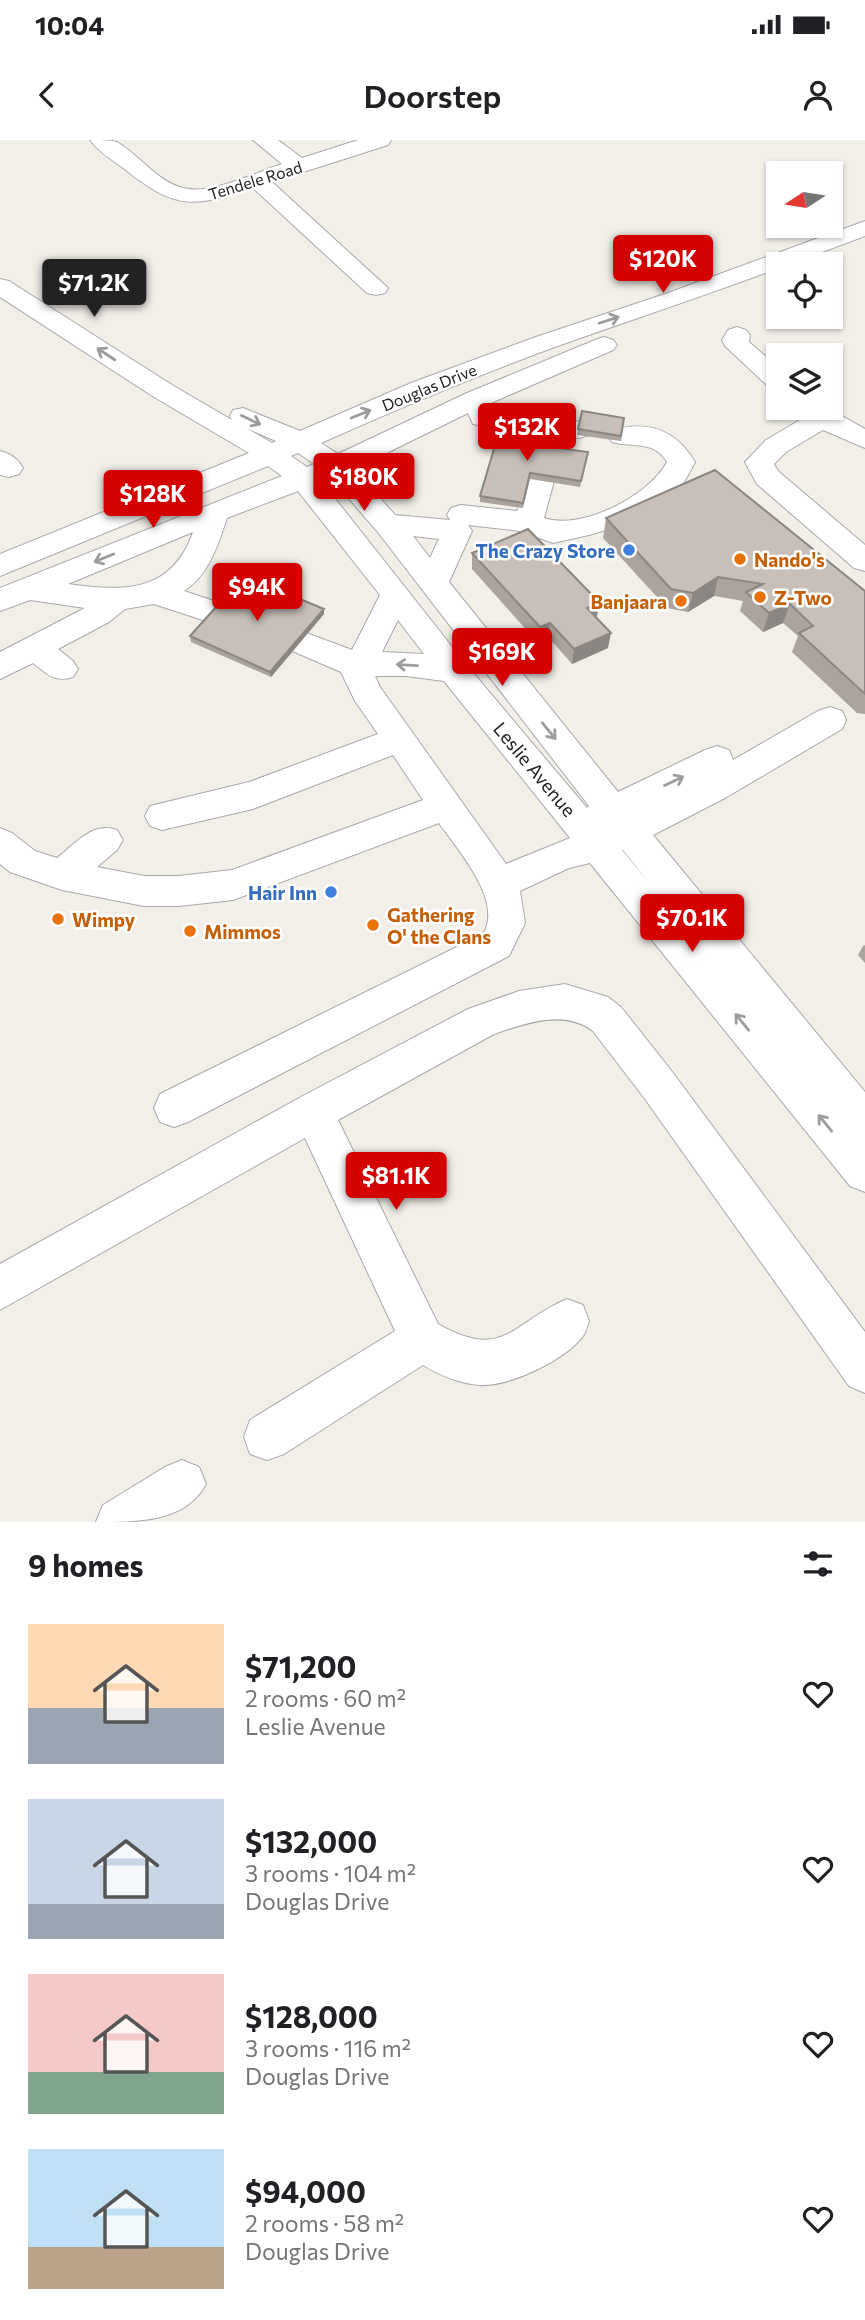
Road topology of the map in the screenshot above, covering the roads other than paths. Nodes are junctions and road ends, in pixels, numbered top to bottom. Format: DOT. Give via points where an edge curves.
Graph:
graph roads {
  1 [pos="101,140"];
  2 [pos="264,140"];
  3 [pos="380,140"];
  4 [pos="300,167"];
  5 [pos="257,180"];
  6 [pos="865,228"];
  7 [pos="865,237"];
  8 [pos="829,252"];
  9 [pos="1,279"];
  10 [pos="766,279"];
  11 [pos="376,288"];
  12 [pos="737,335"];
  13 [pos="766,371"];
  14 [pos="476,399"];
  15 [pos="808,420"];
  16 [pos="830,420"];
  17 [pos="225,428"];
  18 [pos="622,436"];
  19 [pos="865,439"];
  20 [pos="299,441"];
  21 [pos="546,452"];
  22 [pos="271,454"];
  23 [pos="336,467"];
  24 [pos="218,477"];
  25 [pos="304,479"];
  26 [pos="540,481"];
  27 [pos="215,512"];
  28 [pos="461,515"];
  29 [pos="528,523"];
  30 [pos="387,524"];
  31 [pos="865,561"];
  32 [pos="0,566"];
  33 [pos="433,584"];
  34 [pos="156,593"];
  35 [pos="396,594"];
  36 [pos="14,595"];
  37 [pos="116,600"];
  38 [pos="218,614"];
  39 [pos="301,642"];
  40 [pos="35,647"];
  41 [pos="357,664"];
  42 [pos="0,667"];
  43 [pos="62,669"];
  44 [pos="453,670"];
  45 [pos="823,714"];
  46 [pos="400,739"];
  47 [pos="445,806"];
  48 [pos="162,816"];
  49 [pos="597,834"];
  50 [pos="105,840"];
  51 [pos="0,843"];
  52 [pos="62,875"];
  53 [pos="500,884"];
  54 [pos="174,1108"];
  55 [pos="313,1112"];
  56 [pos="865,1122"];
  57 [pos="865,1172"];
  58 [pos="0,1288"];
  59 [pos="567,1321"];
  60 [pos="422,1340"];
  61 [pos="865,1370"];
  62 [pos="267,1437"];
  63 [pos="183,1484"];
  64 [pos="120,1522"];
  1 -- 5 [label="street, Tendele Road" via="181,195 206,196"];
  2 -- 4 [label="street"];
  3 -- 4 [label="street, Tendele Road"];
  4 -- 5 [label="street, Tendele Road"];
  5 -- 11 [label="street"];
  20 -- 6 [label="street, Douglas Drive, one-way" via="545,342"];
  7 -- 8 [label="street"];
  17 -- 9 [label="street, Leslie Avenue, one-way"];
  9 -- 20 [label="street, Leslie Avenue, one-way" via="129,345 234,411"];
  10 -- 14 [label="street, Douglas Drive"];
  12 -- 13 [label="street" via="738,346"];
  14 -- 21 [label="street" via="483,418 565,427"];
  14 -- 23 [label="street, Douglas Drive"];
  15 -- 31 [label="street" via="759,462 767,477"];
  16 -- 19 [label="street"];
  17 -- 22 [label="street, Leslie Avenue"];
  17 -- 24 [label="street" via="227,455"];
  18 -- 29 [label="street" via="664,439 681,462 673,480 636,508 568,531 553,533"];
  20 -- 22 [label="street, Douglas Drive"];
  20 -- 23 [label="street, Leslie Avenue"];
  22 -- 24 [label="street, Douglas Drive"];
  22 -- 25 [label="street, Leslie Avenue"];
  23 -- 25 [label="street, Douglas Drive"];
  23 -- 30 [label="street, Leslie Avenue"];
  24 -- 32 [label="street, Douglas Drive"];
  25 -- 27 [label="street, Douglas Drive"];
  25 -- 35 [label="street, Leslie Avenue"];
  26 -- 29 [label="street"];
  27 -- 34 [label="street" via="197,560 179,579"];
  27 -- 36 [label="street, Douglas Drive, one-way"];
  28 -- 29 [label="street"];
  30 -- 33 [label="street, Leslie Avenue"];
  30 -- 33 [label="street" via="457,531"];
  33 -- 49 [label="street, Leslie Avenue, one-way"];
  34 -- 37 [label="street"];
  34 -- 38 [label="street"];
  35 -- 41 [label="street"];
  35 -- 44 [label="street, Leslie Avenue"];
  36 -- 37 [label="street"];
  37 -- 40 [label="street"];
  39 -- 41 [label="street"];
  40 -- 42 [label="street"];
  40 -- 43 [label="street"];
  44 -- 41 [label="street, one-way"];
  41 -- 46 [label="street" via="366,692"];
  44 -- 49 [label="street, Leslie Avenue"];
  45 -- 49 [label="street" via="713,788"];
  46 -- 47 [label="street"];
  46 -- 48 [label="street" via="253,795"];
  47 -- 52 [label="street" via="233,885 144,891"];
  47 -- 53 [label="street"];
  49 -- 53 [label="street"];
  49 -- 56 [label="street, Leslie Avenue"];
  57 -- 49 [label="street, Leslie Avenue, one-way"];
  50 -- 52 [label="street"];
  51 -- 52 [label="street" via="23,862"];
  53 -- 54 [label="street" via="507,929 496,945"];
  55 -- 58 [label="street"];
  55 -- 60 [label="street"];
  55 -- 61 [label="street" via="482,1021 565,1001 594,1009 659,1086"];
  59 -- 60 [label="street" via="535,1348 505,1361 476,1363 448,1356"];
  60 -- 62 [label="street"];
  63 -- 64 [label="street"];
}
